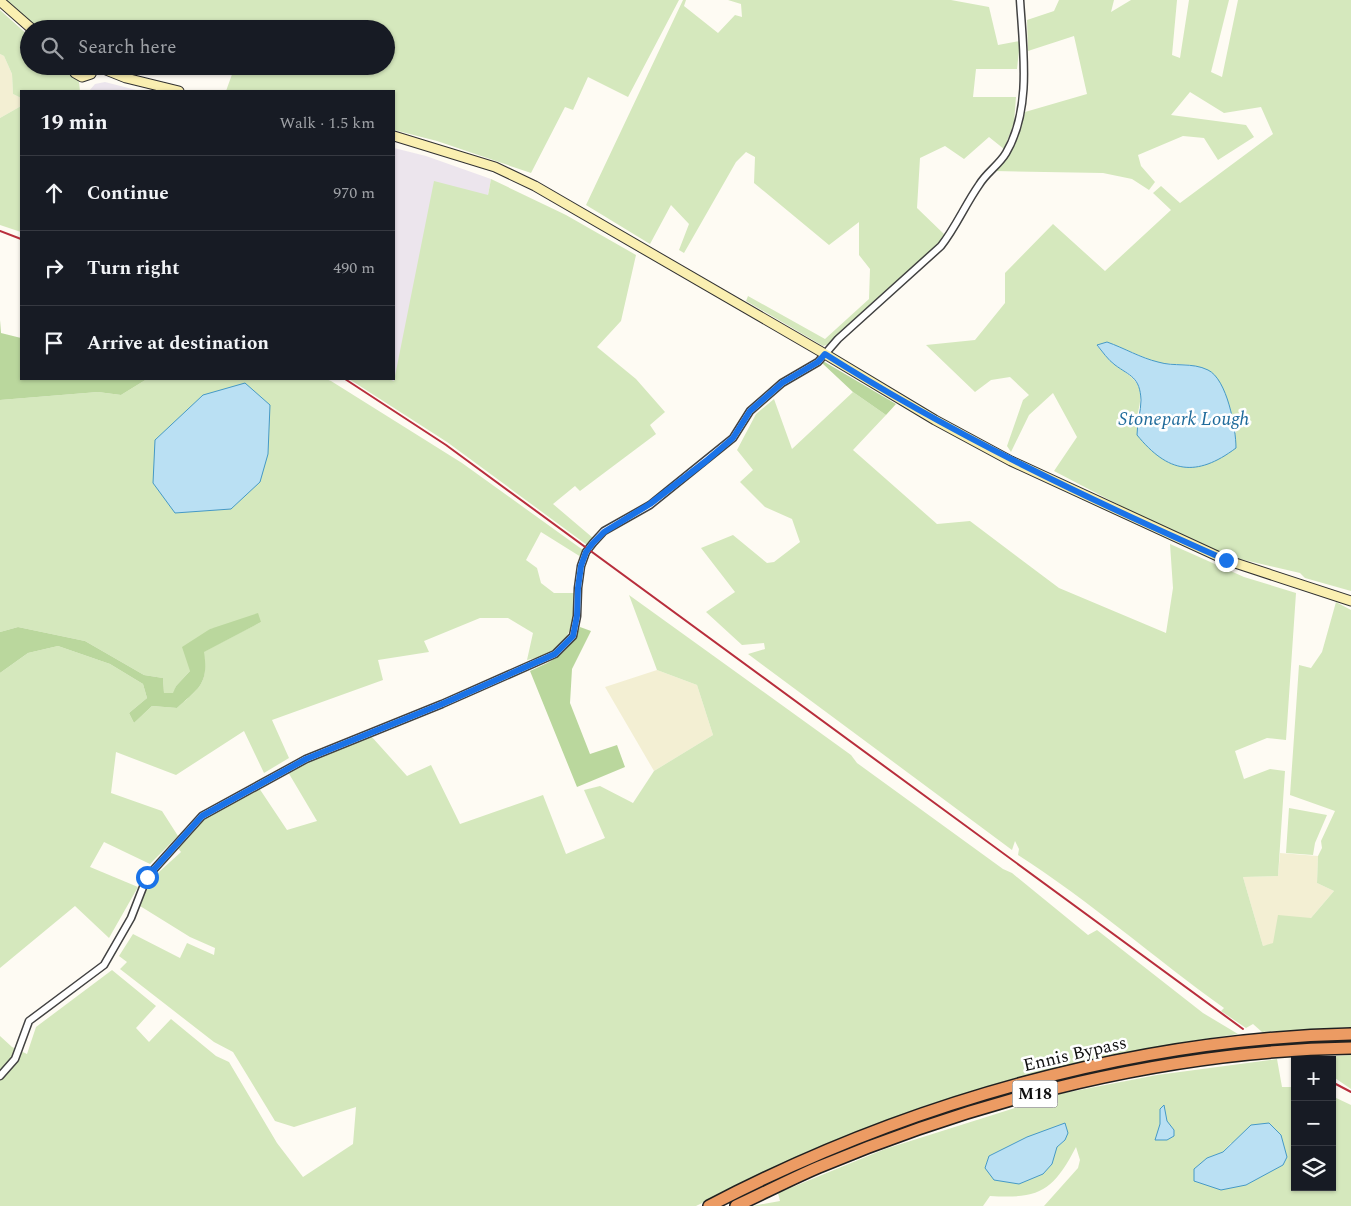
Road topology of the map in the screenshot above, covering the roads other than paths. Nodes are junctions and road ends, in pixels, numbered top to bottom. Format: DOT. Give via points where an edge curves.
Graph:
graph roads {
  1 [pos="1020,0"];
  2 [pos="0,1"];
  3 [pos="22,20"];
  4 [pos="118,75"];
  5 [pos="175,90"];
  6 [pos="395,136"];
  7 [pos="825,354"];
  8 [pos="1351,601"];
  9 [pos="1351,1034"];
  10 [pos="1351,1048"];
  11 [pos="0,1076"];
  12 [pos="709,1206"];
  13 [pos="736,1206"];
  1 -- 7 [label="street" via="1022,104 1014,137 1005,155 980,182 941,246"];
  2 -- 3 [label="main road"];
  4 -- 5 [label="main road"];
  6 -- 7 [label="main road" via="495,167 534,186"];
  7 -- 8 [label="main road" via="960,433 1145,525 1226,560"];
  7 -- 11 [label="street" via="818,362 782,383 750,411 733,438 706,461 593,543 581,566 573,636 555,654 306,759 202,816 147,877 131,918 104,965 29,1021 15,1059"];
  9 -- 12 [label="highway, Ennis Bypass / M18" via="1319,1034 1159,1053 1044,1077 973,1097 865,1135 755,1182"];
  10 -- 13 [label="highway, Ennis Bypass / M18" via="1189,1062 1055,1088 908,1133 818,1168"];
}
